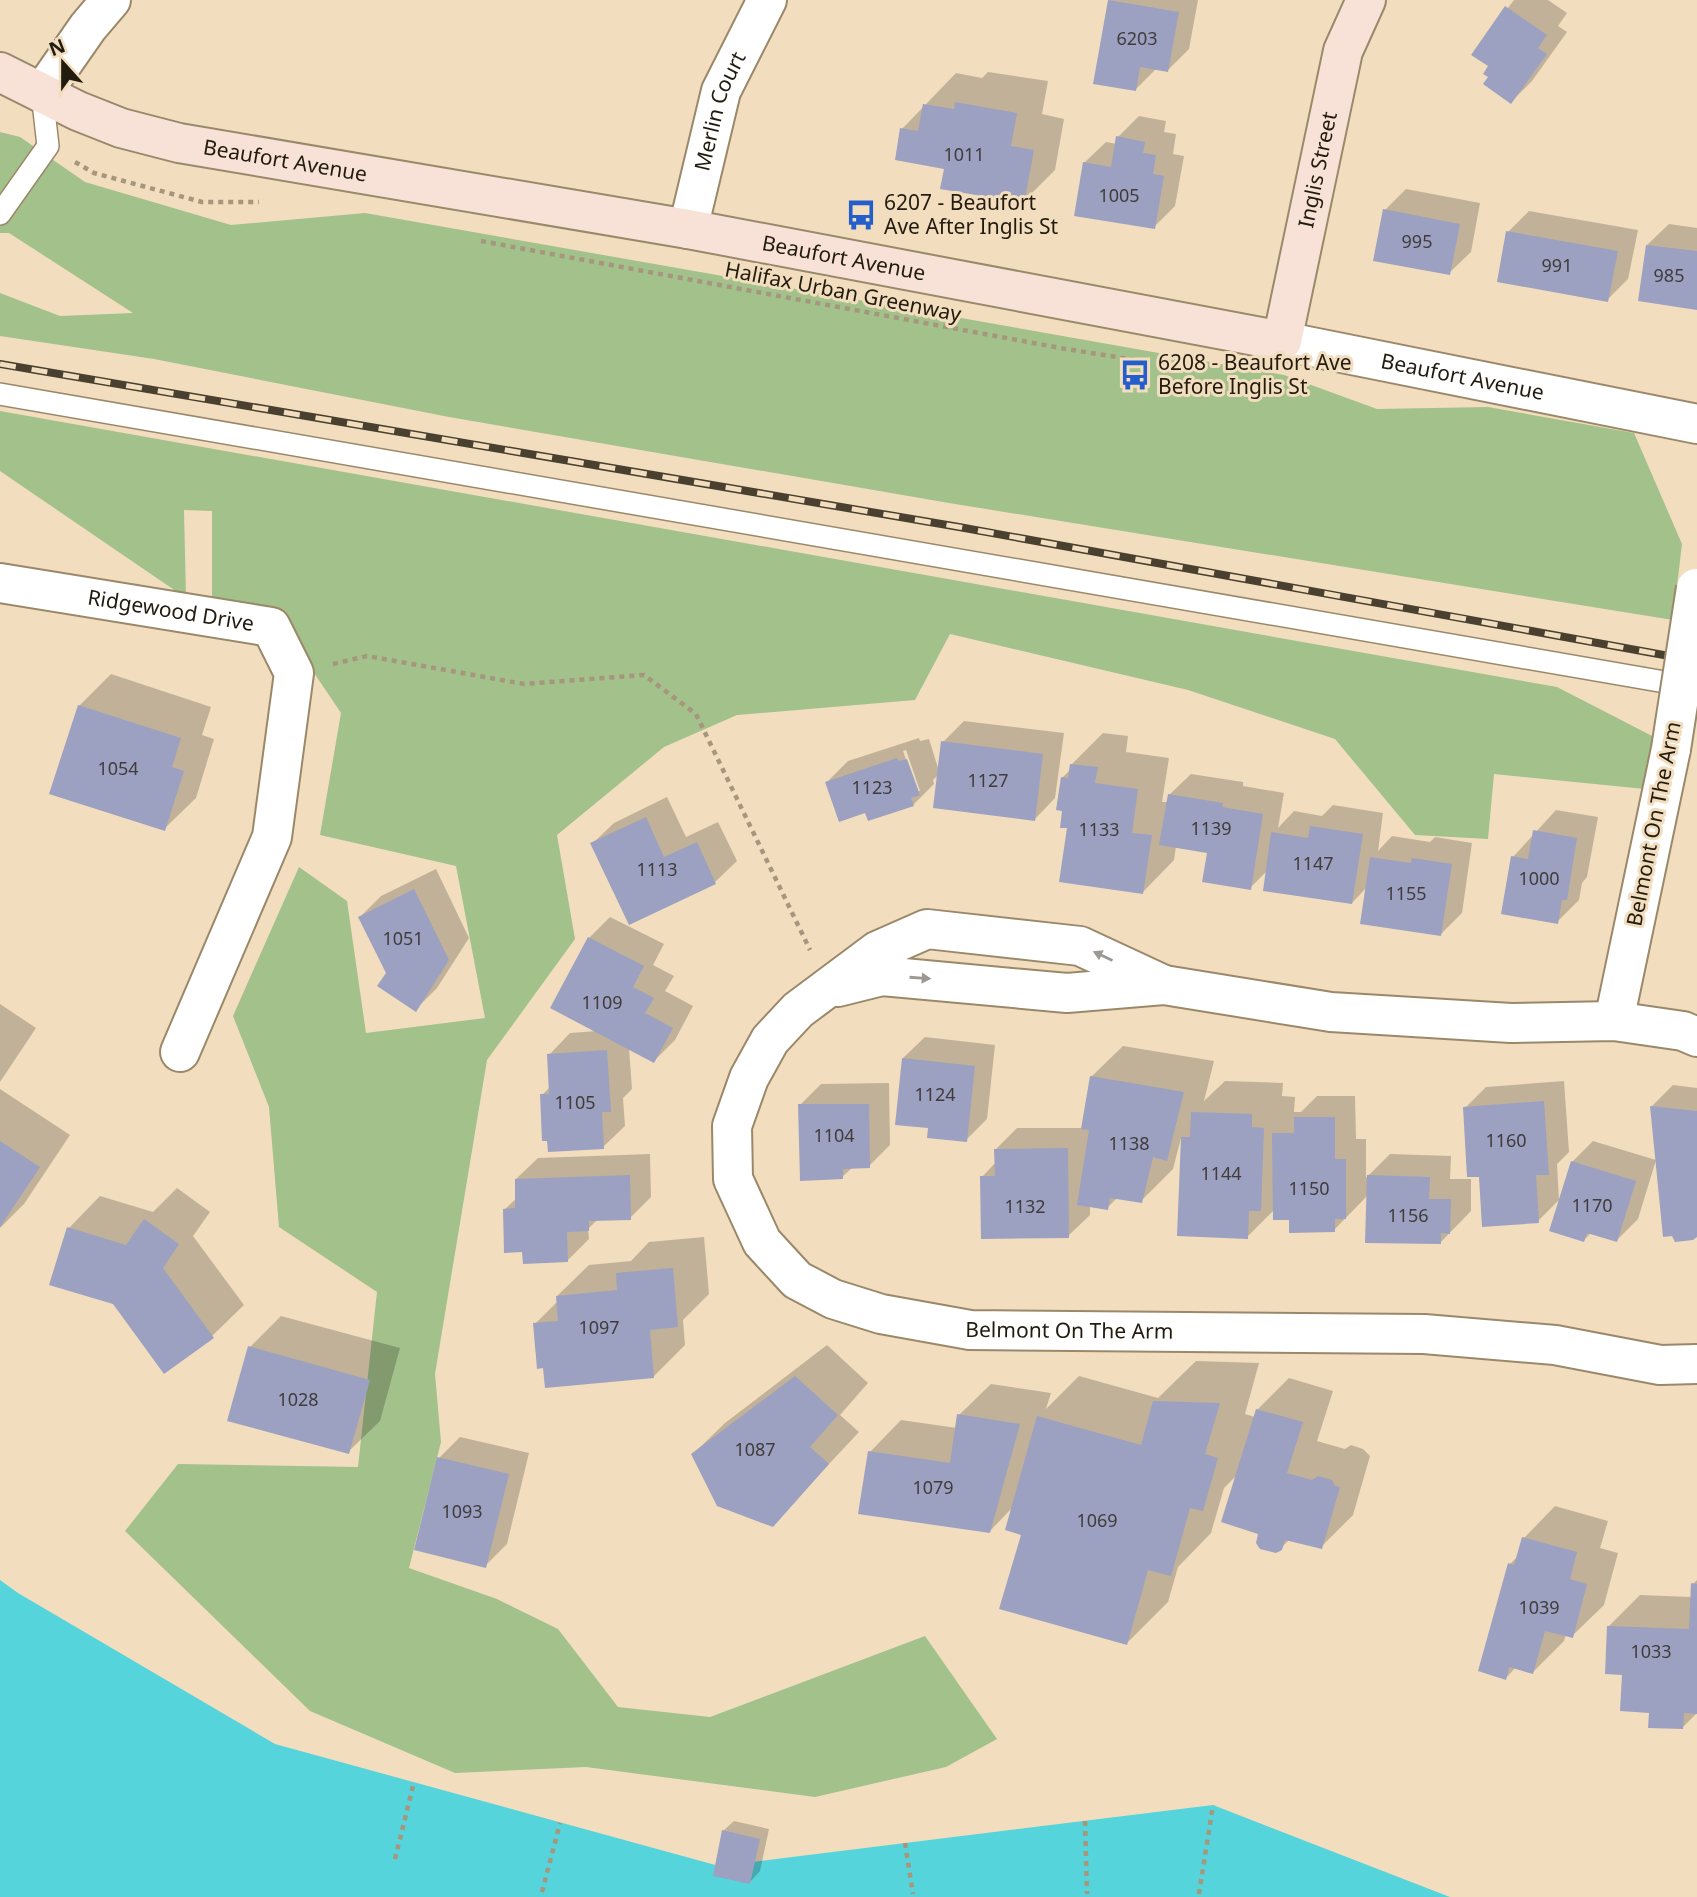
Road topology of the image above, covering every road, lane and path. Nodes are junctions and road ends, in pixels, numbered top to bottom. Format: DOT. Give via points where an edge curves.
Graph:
graph roads {
  1 [pos="111,0"];
  2 [pos="767,0"];
  3 [pos="1366,0"];
  4 [pos="0,72"];
  5 [pos="42,93"];
  6 [pos="48,146"];
  7 [pos="264,202"];
  8 [pos="0,214"];
  9 [pos="688,229"];
  10 [pos="481,240"];
  11 [pos="1282,341"];
  12 [pos="1157,364"];
  13 [pos="0,394"];
  14 [pos="1697,424"];
  15 [pos="0,583"];
  16 [pos="1697,586"];
  17 [pos="294,673"];
  18 [pos="1697,688"];
  19 [pos="829,989"];
  20 [pos="1614,1021"];
  21 [pos="1697,1037"];
  22 [pos="180,1052"];
  23 [pos="1697,1364"];
  24 [pos="414,1782"];
  25 [pos="1213,1805"];
  26 [pos="1085,1821"];
  27 [pos="560,1823"];
  28 [pos="905,1843"];
  29 [pos="395,1859"];
  30 [pos="542,1892"];
  31 [pos="913,1894"];
  32 [pos="1087,1894"];
  33 [pos="1199,1894"];
  1 -- 5 [label="street"];
  2 -- 9 [label="street, Merlin Court" via="721,91"];
  3 -- 11 [label="street, Inglis Street" via="1343,51"];
  4 -- 5 [label="street, Beaufort Avenue"];
  5 -- 6 [label="lane"];
  5 -- 9 [label="street, Beaufort Avenue" via="121,128 179,143"];
  6 -- 7 [label="path" via="94,173 202,202"];
  6 -- 8 [label="lane"];
  9 -- 11 [label="street, Beaufort Avenue"];
  10 -- 12 [label="path, Halifax Urban Greenway"];
  11 -- 14 [label="street, Beaufort Avenue"];
  13 -- 18 [label="lane"];
  15 -- 17 [label="street, Ridgewood Drive" via="271,627"];
  16 -- 20 [label="street, Belmont On The Arm, bridge" via="1671,749"];
  17 -- 19 [label="path" via="367,656 524,684 644,675 696,714"];
  17 -- 22 [label="street" via="272,837"];
  19 -- 20 [label="street, Belmont On The Arm" via="877,951 927,929 1080,946 1164,985 1331,1012 1511,1023"];
  19 -- 23 [label="street, Belmont On The Arm" via="798,1010 769,1040 732,1126 733,1179 762,1242 797,1280 833,1299 881,1314 970,1330 1424,1334 1555,1345 1660,1365"];
  20 -- 21 [label="street, Belmont On The Arm"];
  24 -- 29 [label="path"];
  25 -- 33 [label="path"];
  26 -- 32 [label="path"];
  27 -- 30 [label="path"];
  28 -- 31 [label="path"];
}
